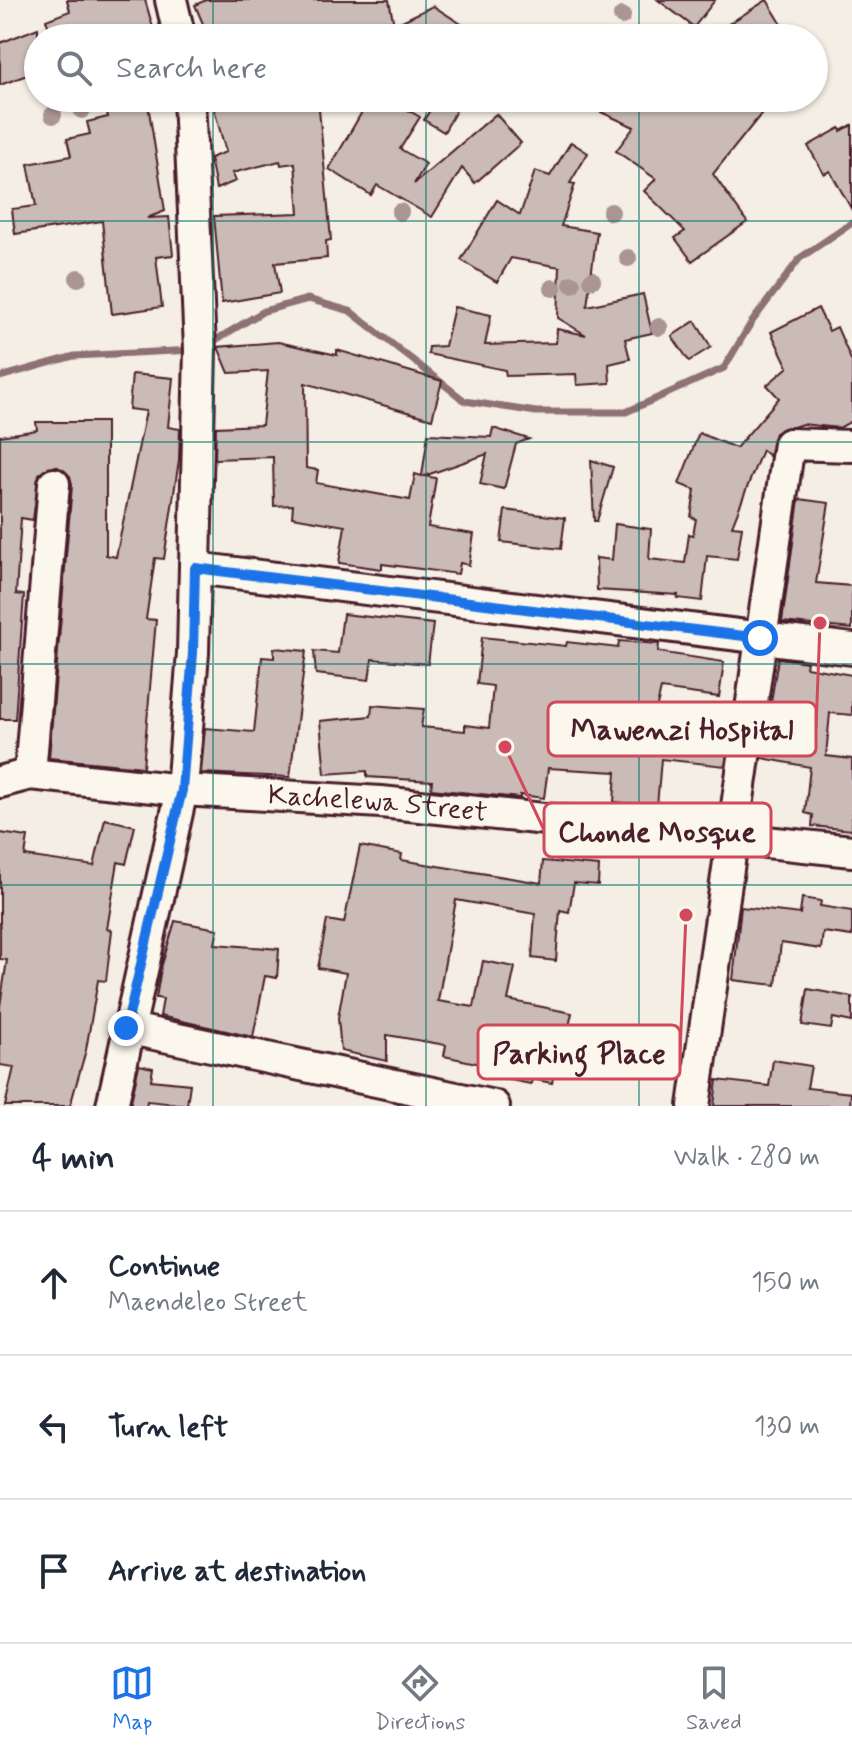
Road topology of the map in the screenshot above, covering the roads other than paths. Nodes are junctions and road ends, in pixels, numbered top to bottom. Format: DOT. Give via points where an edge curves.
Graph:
graph roads {
  1 [pos="171,0"];
  2 [pos="177,24"];
  3 [pos="190,112"];
  4 [pos="852,446"];
  5 [pos="54,484"];
  6 [pos="195,568"];
  7 [pos="760,638"];
  8 [pos="852,649"];
  9 [pos="30,774"];
  10 [pos="0,782"];
  11 [pos="182,790"];
  12 [pos="735,838"];
  13 [pos="852,851"];
  14 [pos="126,1028"];
  15 [pos="112,1106"];
  16 [pos="494,1106"];
  17 [pos="694,1106"];
  1 -- 2 [label="street"];
  3 -- 6 [label="street" via="200,307"];
  4 -- 7 [label="street" via="789,444"];
  5 -- 9 [label="street"];
  6 -- 7 [label="street"];
  6 -- 11 [label="street"];
  7 -- 8 [label="street"];
  7 -- 12 [label="street"];
  9 -- 10 [label="street, Kachelewa Street"];
  9 -- 11 [label="street, Kachelewa Street"];
  11 -- 12 [label="street, Kachelewa Street" via="381,802"];
  11 -- 14 [label="street"];
  12 -- 13 [label="street, Kachelewa Street"];
  12 -- 17 [label="street"];
  14 -- 15 [label="street"];
  14 -- 16 [label="street"];
}
